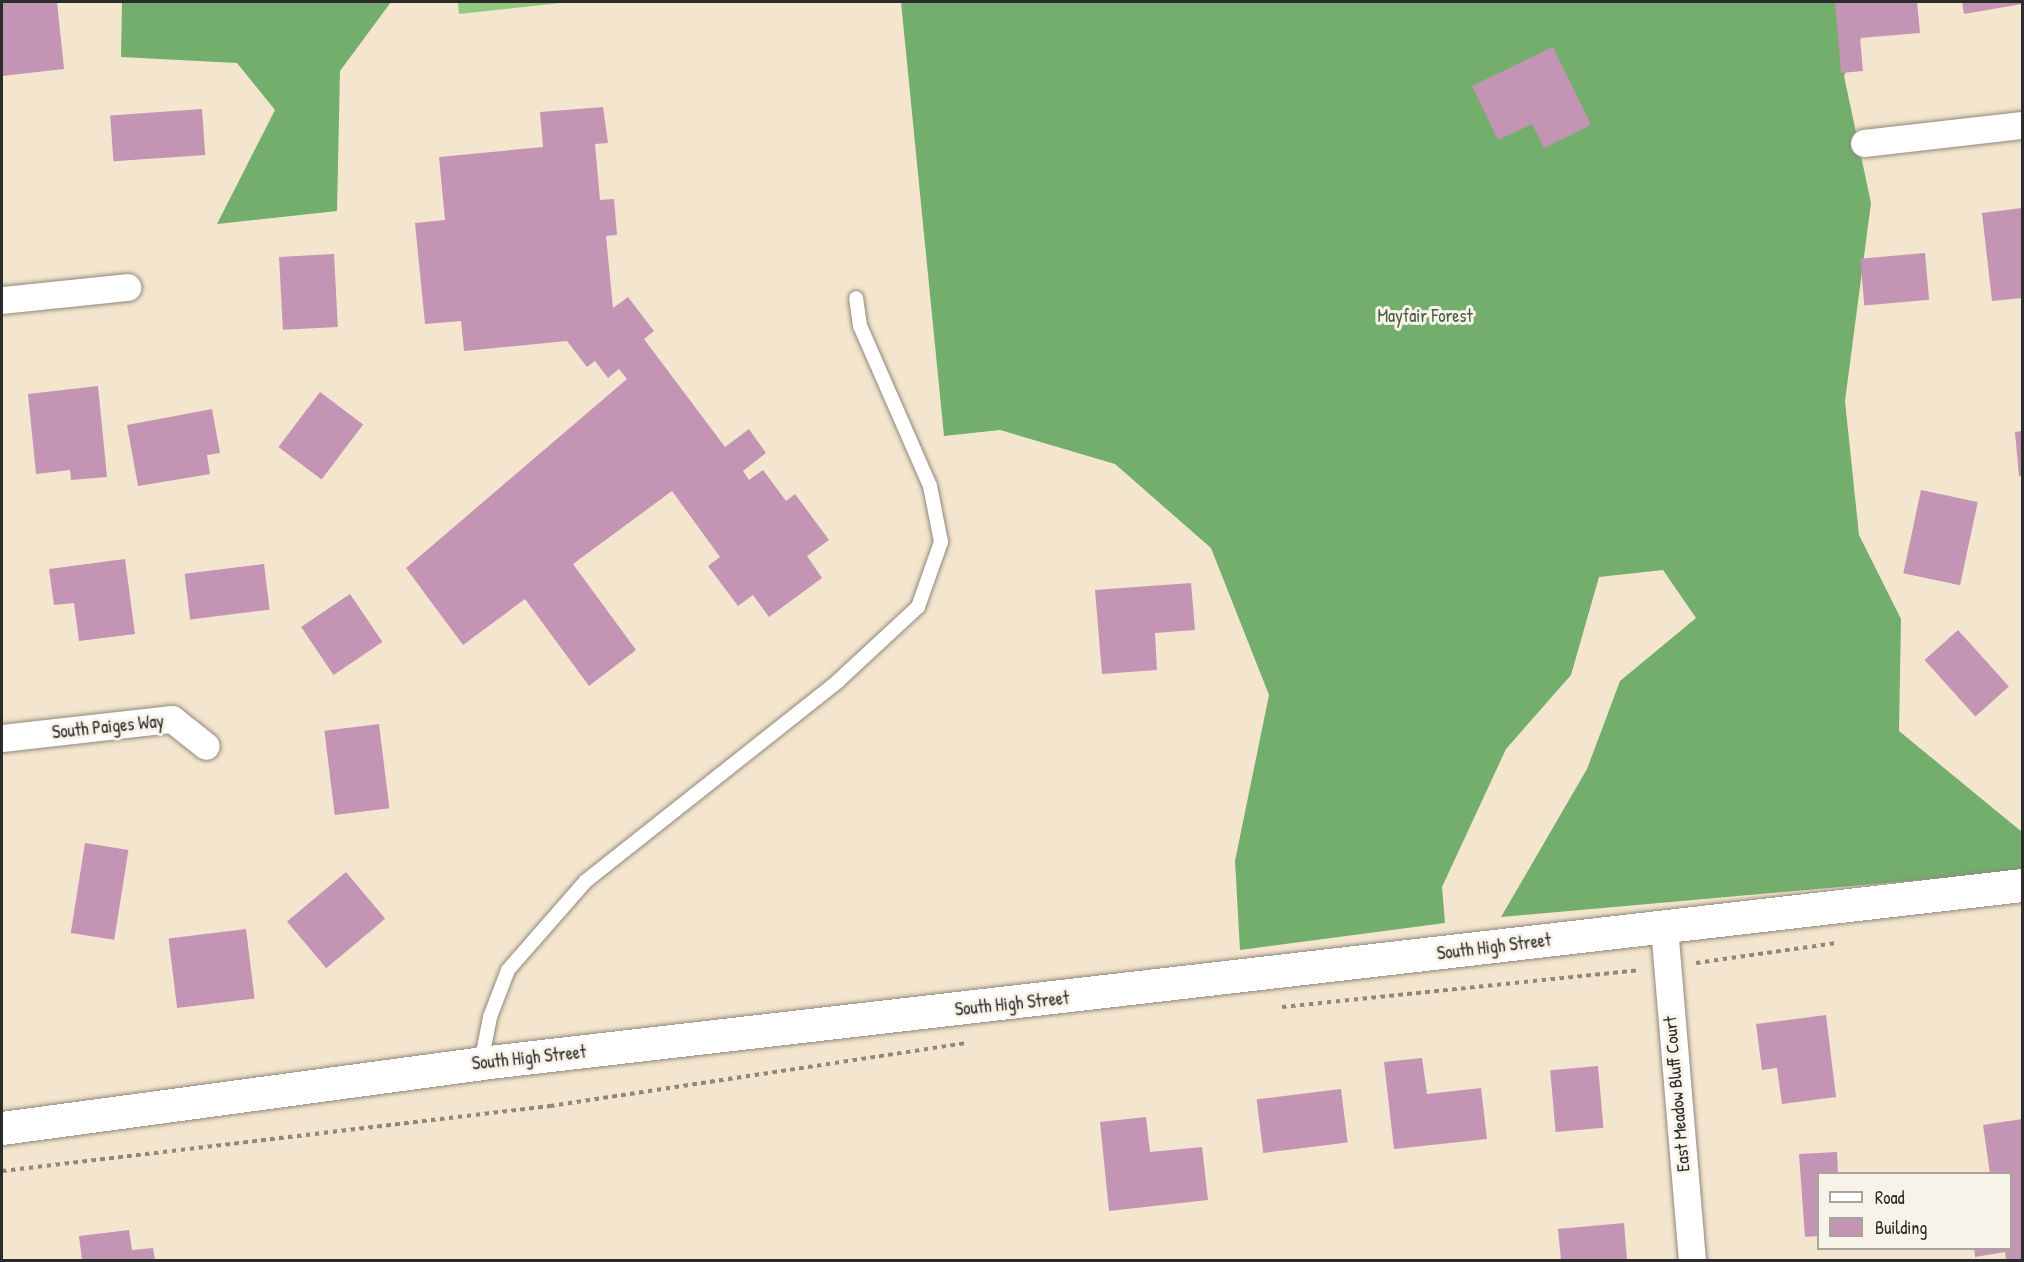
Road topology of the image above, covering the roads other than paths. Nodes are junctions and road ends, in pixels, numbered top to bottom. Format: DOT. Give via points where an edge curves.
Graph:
graph roads {
  1 [pos="2022,125"];
  2 [pos="1864,143"];
  3 [pos="127,286"];
  4 [pos="856,298"];
  5 [pos="2,300"];
  6 [pos="2,738"];
  7 [pos="206,746"];
  8 [pos="2022,885"];
  9 [pos="1664,927"];
  10 [pos="481,1063"];
  11 [pos="2,1128"];
  12 [pos="1692,1260"];
  1 -- 2 [label="street"];
  3 -- 5 [label="street"];
  4 -- 10 [label="lane" via="860,326 930,486 940,542 918,607 838,681 586,882 508,970 490,1017"];
  6 -- 7 [label="street, South Paiges Way" via="172,719"];
  8 -- 9 [label="street, South High Street"];
  9 -- 10 [label="street, South High Street"];
  9 -- 12 [label="street, East Meadow Bluff Court"];
  10 -- 11 [label="street, South High Street"];
}
